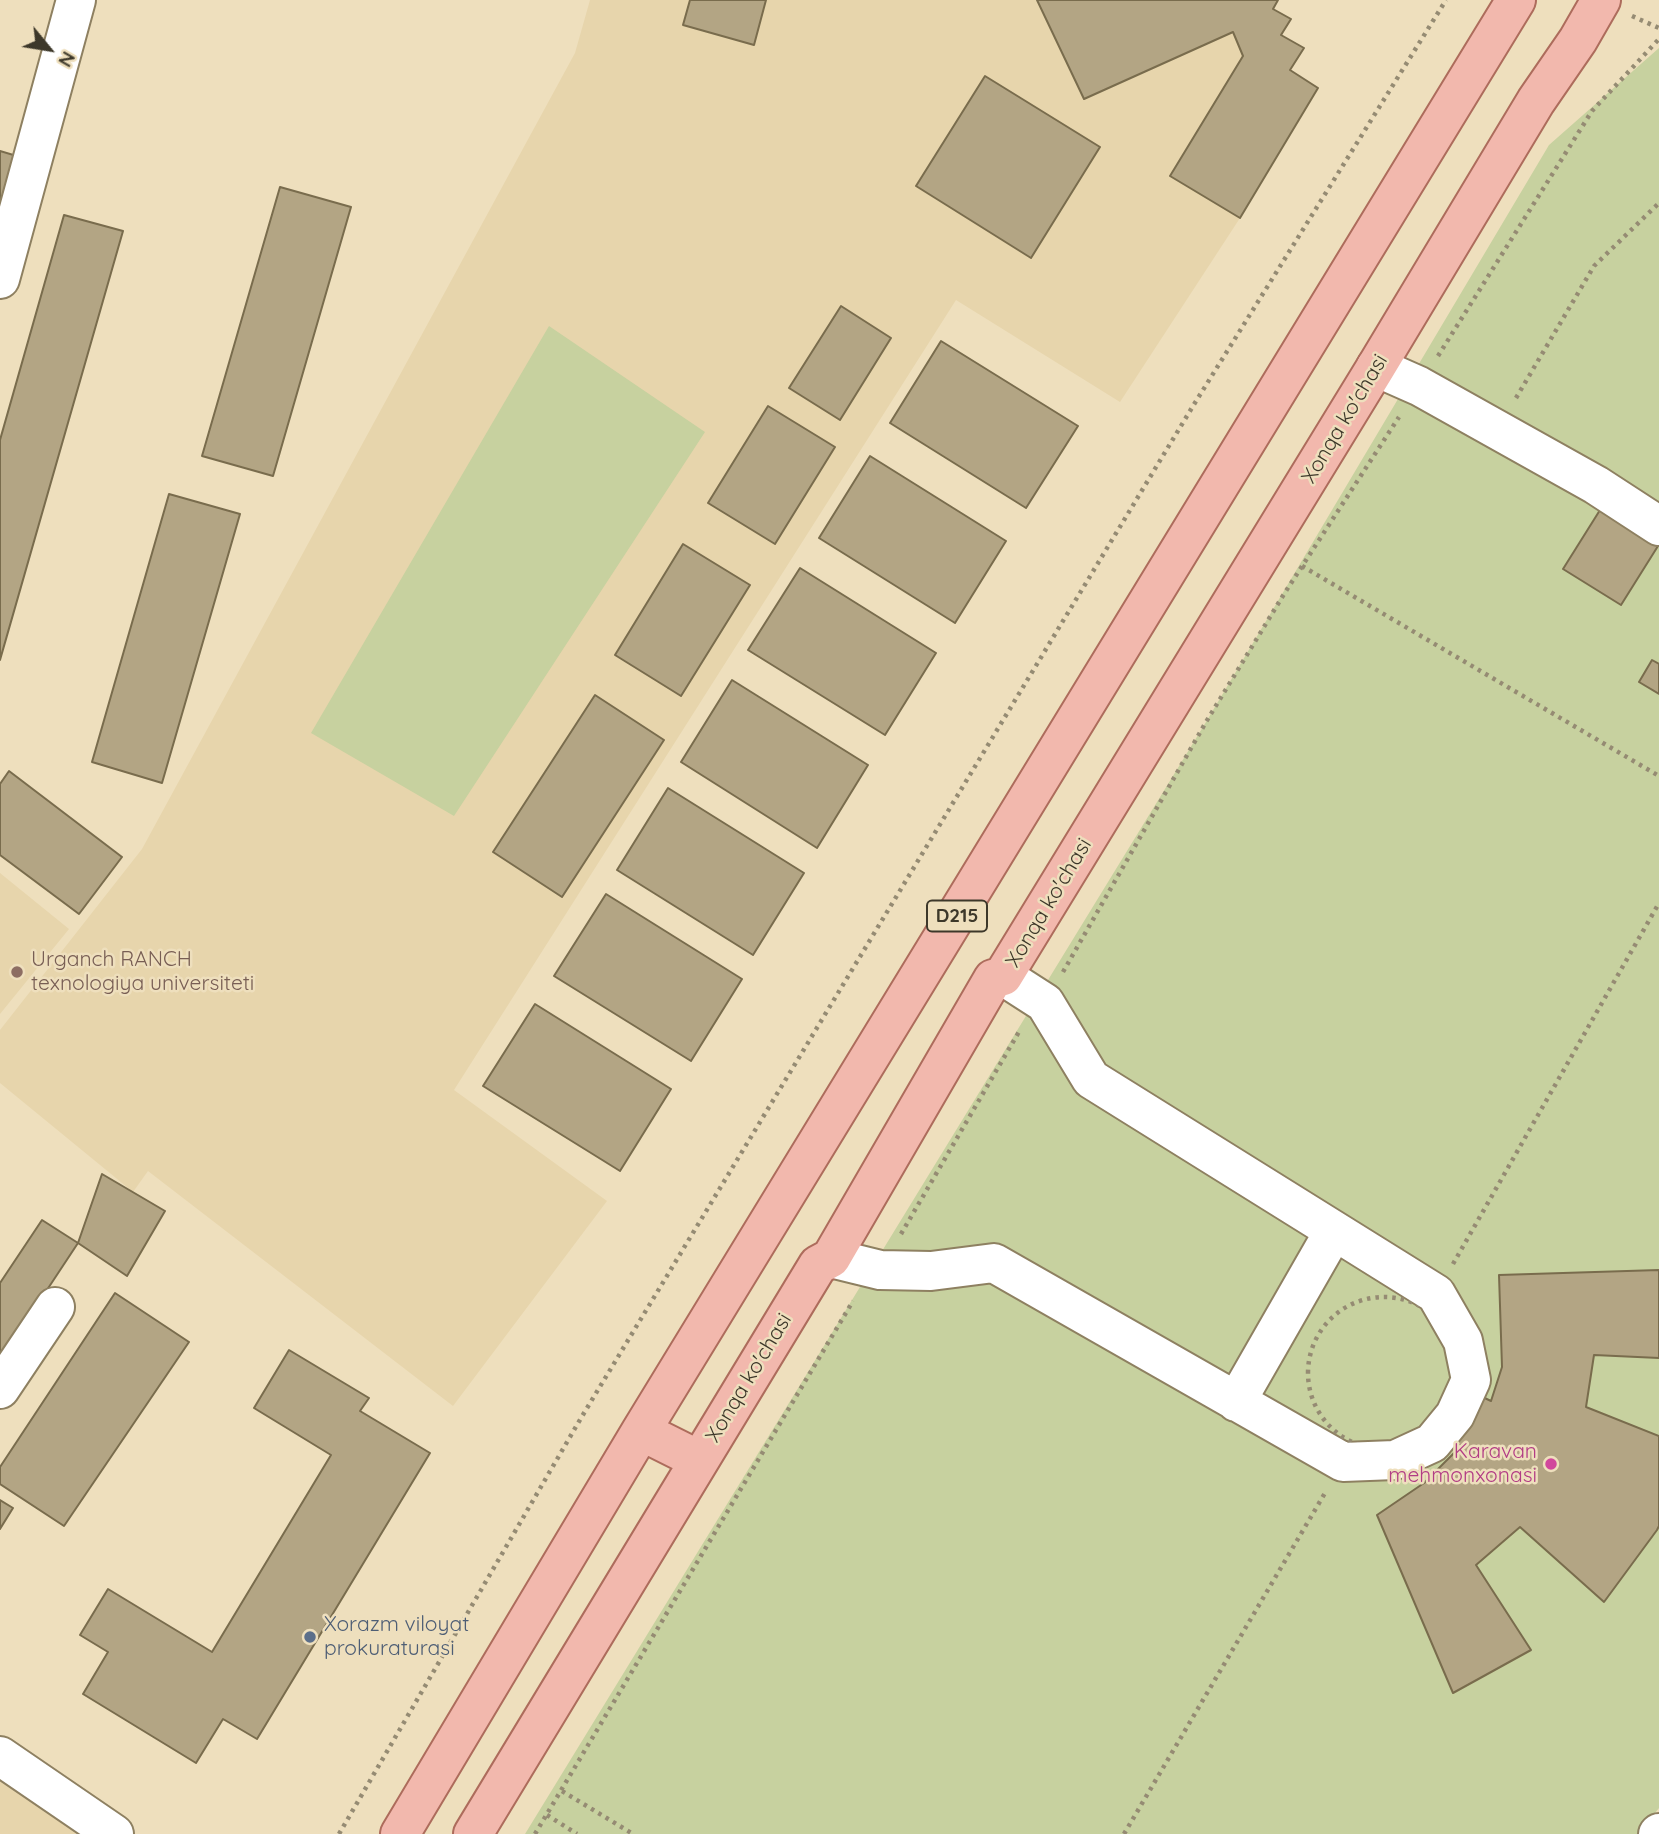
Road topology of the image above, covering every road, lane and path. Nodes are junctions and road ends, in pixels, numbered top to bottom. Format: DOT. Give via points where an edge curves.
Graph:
graph roads {
  1 [pos="76,0"];
  2 [pos="1446,0"];
  3 [pos="1516,0"];
  4 [pos="1601,0"];
  5 [pos="1616,0"];
  6 [pos="1659,39"];
  7 [pos="1577,40"];
  8 [pos="1659,203"];
  9 [pos="0,279"];
  10 [pos="1376,367"];
  11 [pos="1419,386"];
  12 [pos="1498,430"];
  13 [pos="1659,526"];
  14 [pos="1302,566"];
  15 [pos="1659,776"];
  16 [pos="1659,903"];
  17 [pos="1003,976"];
  18 [pos="1045,1003"];
  19 [pos="1334,1231"];
  20 [pos="831,1258"];
  21 [pos="880,1270"];
  22 [pos="1436,1294"];
  23 [pos="55,1307"];
  24 [pos="1308,1382"];
  25 [pos="0,1389"];
  26 [pos="1236,1402"];
  27 [pos="641,1431"];
  28 [pos="699,1460"];
  29 [pos="1343,1462"];
  30 [pos="0,1756"];
  31 [pos="562,1791"];
  32 [pos="547,1815"];
  33 [pos="114,1834"];
  34 [pos="339,1834"];
  35 [pos="400,1834"];
  36 [pos="473,1834"];
  37 [pos="535,1834"];
  38 [pos="578,1834"];
  39 [pos="633,1834"];
  40 [pos="1124,1834"];
  1 -- 9 [label="lane"];
  2 -- 34 [label="path" via="1192,407 581,1418"];
  3 -- 27 [label="main road, D215"];
  4 -- 7 [label="main road, Xonqa ko'chasi"];
  5 -- 7 [label="main road"];
  6 -- 11 [label="path" via="1592,111"];
  7 -- 10 [label="main road, Xonqa ko'chasi"];
  8 -- 12 [label="path" via="1594,266"];
  10 -- 11 [label="lane"];
  10 -- 17 [label="main road, Xonqa ko'chasi"];
  11 -- 12 [label="lane"];
  11 -- 14 [label="path"];
  12 -- 13 [label="lane"];
  14 -- 15 [label="path"];
  14 -- 18 [label="path" via="1206,722"];
  16 -- 22 [label="path"];
  17 -- 18 [label="lane"];
  17 -- 20 [label="main road, Xonqa ko'chasi" via="993,979"];
  18 -- 19 [label="lane" via="1091,1079"];
  18 -- 21 [label="path" via="1035,1005"];
  19 -- 22 [label="lane"];
  19 -- 26 [label="lane"];
  20 -- 21 [label="lane"];
  20 -- 28 [label="main road, Xonqa ko'chasi" via="818,1265"];
  21 -- 26 [label="lane" via="994,1263"];
  21 -- 31 [label="path" via="869,1273"];
  22 -- 29 [label="lane" via="1463,1341 1471,1380 1455,1415 1432,1443 1395,1460"];
  23 -- 25 [label="lane"];
  24 -- 24 [label="path" via="1328,1425 1347,1440 1369,1448 1393,1449 1426,1436 1451,1410 1460,1385 1459,1358 1450,1333 1433,1313 1409,1300 1384,1296 1357,1301 1334,1315 1317,1335 1309,1358"];
  26 -- 29 [label="lane"];
  27 -- 28 [label="main road"];
  27 -- 35 [label="main road, D215"];
  28 -- 36 [label="main road, Xonqa ko'chasi"];
  29 -- 40 [label="path"];
  30 -- 33 [label="lane"];
  31 -- 32 [label="path"];
  31 -- 39 [label="path"];
  32 -- 37 [label="path"];
  32 -- 38 [label="path"];
}
